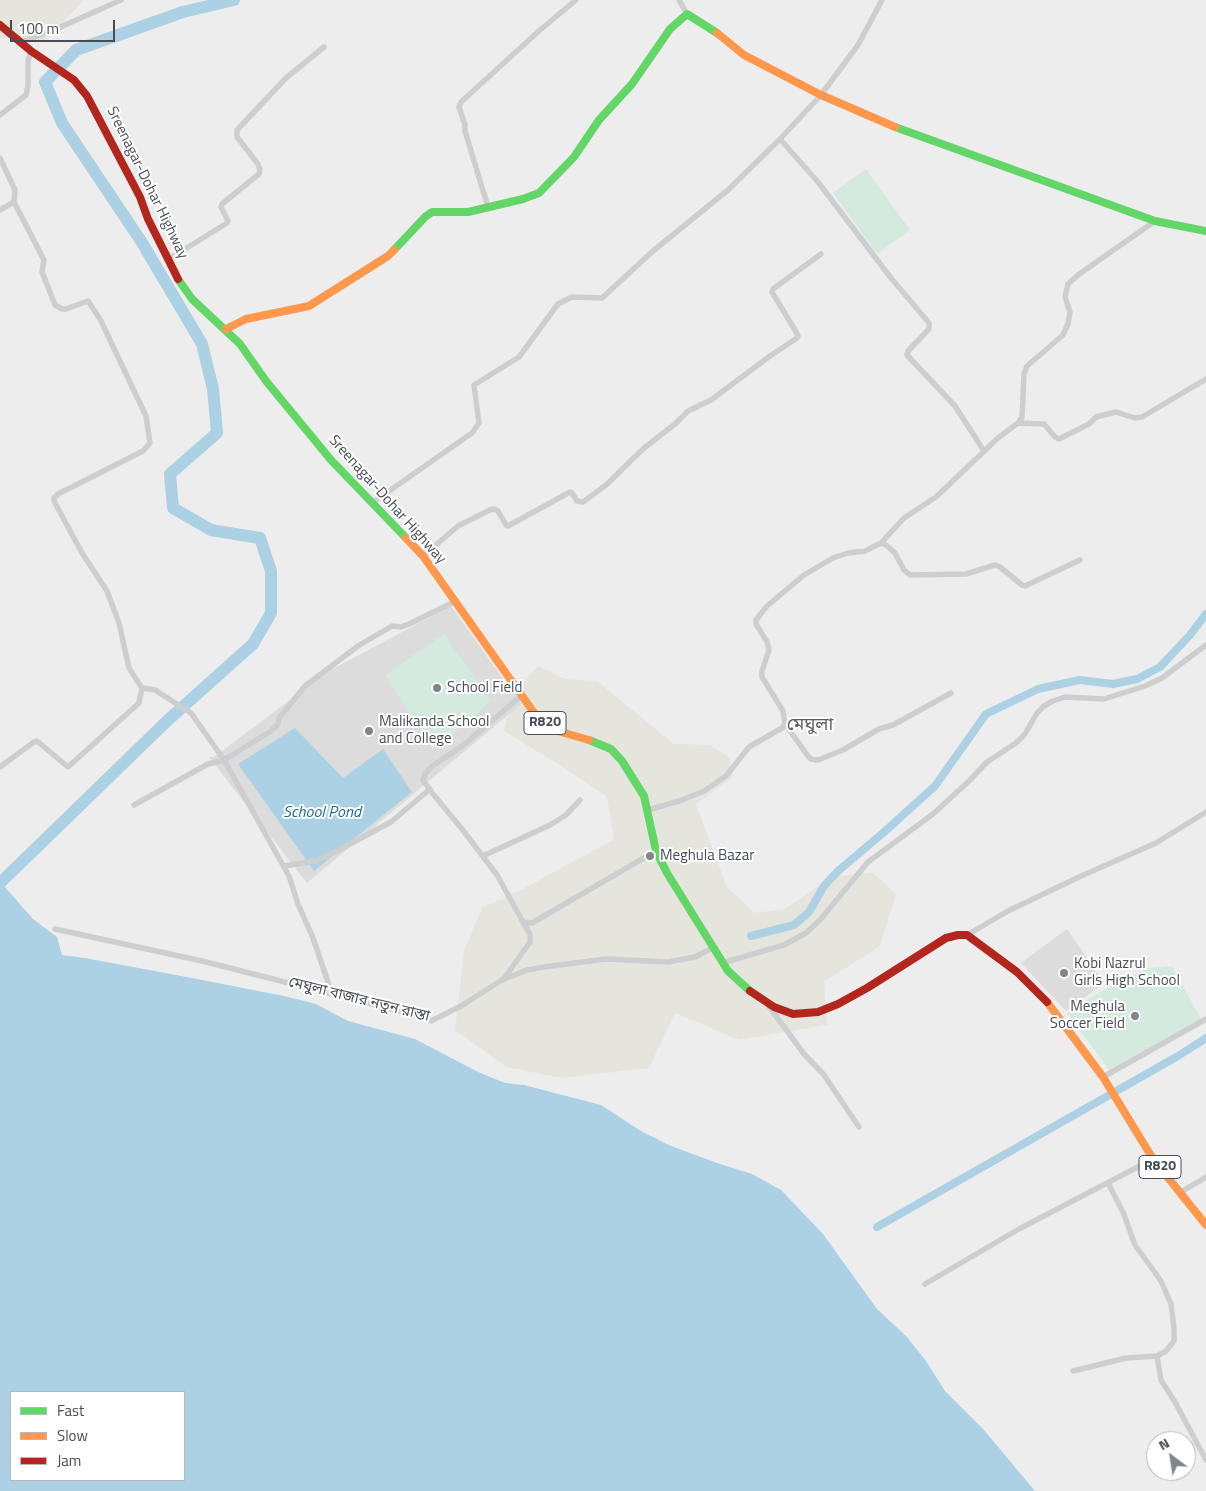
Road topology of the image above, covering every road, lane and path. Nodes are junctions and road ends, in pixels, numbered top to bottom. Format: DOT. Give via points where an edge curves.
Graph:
graph roads {
  1 [pos="121,0"];
  2 [pos="576,0"];
  3 [pos="679,0"];
  4 [pos="882,0"];
  5 [pos="687,14"];
  6 [pos="0,25"];
  7 [pos="20,42"];
  8 [pos="324,47"];
  9 [pos="31,51"];
  10 [pos="821,95"];
  11 [pos="0,115"];
  12 [pos="780,139"];
  13 [pos="0,158"];
  14 [pos="14,202"];
  15 [pos="488,207"];
  16 [pos="0,210"];
  17 [pos="1154,221"];
  18 [pos="1206,231"];
  19 [pos="821,254"];
  20 [pos="169,259"];
  21 [pos="226,330"];
  22 [pos="1206,379"];
  23 [pos="1018,423"];
  24 [pos="984,451"];
  25 [pos="372,503"];
  26 [pos="881,543"];
  27 [pos="423,556"];
  28 [pos="1080,560"];
  29 [pos="456,601"];
  30 [pos="1206,645"];
  31 [pos="142,688"];
  32 [pos="952,693"];
  33 [pos="521,696"];
  34 [pos="785,724"];
  35 [pos="224,760"];
  36 [pos="0,767"];
  37 [pos="430,790"];
  38 [pos="580,800"];
  39 [pos="134,805"];
  40 [pos="648,810"];
  41 [pos="1206,812"];
  42 [pos="656,851"];
  43 [pos="483,856"];
  44 [pos="284,866"];
  45 [pos="523,922"];
  46 [pos="55,929"];
  47 [pos="967,935"];
  48 [pos="712,948"];
  49 [pos="722,963"];
  50 [pos="502,980"];
  51 [pos="332,994"];
  52 [pos="765,1002"];
  53 [pos="1206,1019"];
  54 [pos="1105,1080"];
  55 [pos="859,1127"];
  56 [pos="1153,1159"];
  57 [pos="1206,1177"];
  58 [pos="1108,1183"];
  59 [pos="1181,1192"];
  60 [pos="1206,1225"];
  61 [pos="925,1284"];
  62 [pos="1157,1356"];
  63 [pos="1073,1371"];
  64 [pos="1206,1460"];
  1 -- 7 [label="street"];
  2 -- 15 [label="street" via="460,102 465,131"];
  3 -- 5 [label="street"];
  4 -- 10 [label="street" via="858,45"];
  5 -- 10 [label="main road" via="715,31 744,55"];
  5 -- 15 [label="main road" via="670,28 632,84 599,120 574,157 538,193"];
  6 -- 7 [label="main road, R820"];
  7 -- 9 [label="main road, R820"];
  8 -- 20 [label="street" via="286,78 237,130 237,137 260,170 222,204 227,223"];
  9 -- 11 [label="street" via="26,96"];
  9 -- 20 [label="main road, Sreenagar-Dohar Highway / R820" via="74,80 87,96"];
  10 -- 12 [label="street"];
  10 -- 17 [label="main road" via="943,146"];
  12 -- 24 [label="street" via="929,322 929,329 907,355 955,406"];
  12 -- 25 [label="street" via="728,190 602,298 572,297 558,304 520,357 474,386 479,423 472,433"];
  13 -- 14 [label="street" via="15,190"];
  14 -- 16 [label="street"];
  14 -- 31 [label="street" via="44,260 42,272 56,305 66,309 88,300 91,302 146,416 150,443 143,451 54,498 82,554 107,591 119,623 129,668"];
  15 -- 21 [label="main road" via="468,212 432,212 388,256 309,306 246,319"];
  17 -- 18 [label="main road"];
  17 -- 23 [label="street" via="1070,281 1065,296 1070,312 1068,324 1063,335 1027,366 1022,418"];
  19 -- 27 [label="street" via="772,292 797,338 711,400 688,411 606,485 583,502 577,501 570,492 508,526 498,512 490,510 458,526"];
  20 -- 21 [label="main road, Sreenagar-Dohar Highway / R820" via="192,299"];
  21 -- 25 [label="main road, Sreenagar-Dohar Highway / R820" via="325,453"];
  22 -- 23 [label="street" via="1142,416 1136,418 1116,412 1096,417 1059,439 1044,424"];
  23 -- 24 [label="street"];
  24 -- 26 [label="street" via="936,497 904,518"];
  25 -- 27 [label="main road, Sreenagar-Dohar Highway / R820"];
  26 -- 28 [label="street" via="895,553 910,575 966,574 995,565 1025,586"];
  26 -- 34 [label="street" via="865,551 833,558 804,575 767,606 756,620 769,650 762,677 782,711"];
  27 -- 29 [label="main road, Sreenagar-Dohar Highway / R820"];
  29 -- 33 [label="main road, Sreenagar-Dohar Highway / R820"];
  29 -- 35 [label="street" via="409,624 392,626 358,646 305,686 271,731"];
  30 -- 49 [label="street" via="1162,678 1145,686 1104,699 1065,697 1044,706 1016,743 988,762 932,814 868,862 830,909 806,932 784,945"];
  31 -- 35 [label="street" via="155,690 191,713"];
  31 -- 36 [label="street" via="139,703 68,767 38,741"];
  32 -- 34 [label="street" via="818,760 808,756"];
  33 -- 37 [label="street" via="424,774"];
  33 -- 40 [label="main road, Sreenagar-Dohar Highway / R820" via="537,717 554,730 611,749 644,796"];
  34 -- 40 [label="street" via="749,747 726,776 704,791"];
  35 -- 39 [label="street" via="208,764"];
  35 -- 44 [label="street"];
  37 -- 43 [label="street"];
  37 -- 44 [label="street" via="391,822 316,862"];
  38 -- 43 [label="street" via="566,815 550,825"];
  40 -- 42 [label="main road, Sreenagar-Dohar Highway / R820"];
  41 -- 47 [label="street" via="1156,843 1008,911"];
  42 -- 45 [label="street" via="532,922"];
  42 -- 48 [label="main road, Sreenagar-Dohar Highway / R820"];
  43 -- 45 [label="street"];
  44 -- 51 [label="street"];
  45 -- 50 [label="street" via="530,934 530,942"];
  46 -- 51 [label="street, মেঘুলা বাজার নতুন রাস্তা"];
  47 -- 52 [label="main road, Sreenagar-Dohar Highway / R820" via="946,938 867,988 818,1012 793,1014"];
  47 -- 54 [label="main road, R820" via="1017,972 1052,1007"];
  48 -- 49 [label="main road, Sreenagar-Dohar Highway / R820"];
  48 -- 50 [label="street, মেঘুলা বাজার নতুন রাস্তা" via="695,957 668,962 606,959 544,966"];
  49 -- 52 [label="main road, Sreenagar-Dohar Highway / R820"];
  50 -- 51 [label="street, মেঘুলা বাজার নতুন রাস্তা" via="431,1021"];
  52 -- 55 [label="street" via="824,1076"];
  53 -- 54 [label="street"];
  54 -- 56 [label="main road, R820"];
  56 -- 58 [label="street"];
  56 -- 59 [label="main road, R820"];
  57 -- 59 [label="street"];
  58 -- 61 [label="street" via="1019,1229"];
  58 -- 62 [label="street" via="1135,1245 1161,1280 1171,1304 1174,1341"];
  59 -- 60 [label="main road, R820"];
  62 -- 63 [label="street" via="1126,1358"];
  62 -- 64 [label="street" via="1161,1380"];
}
